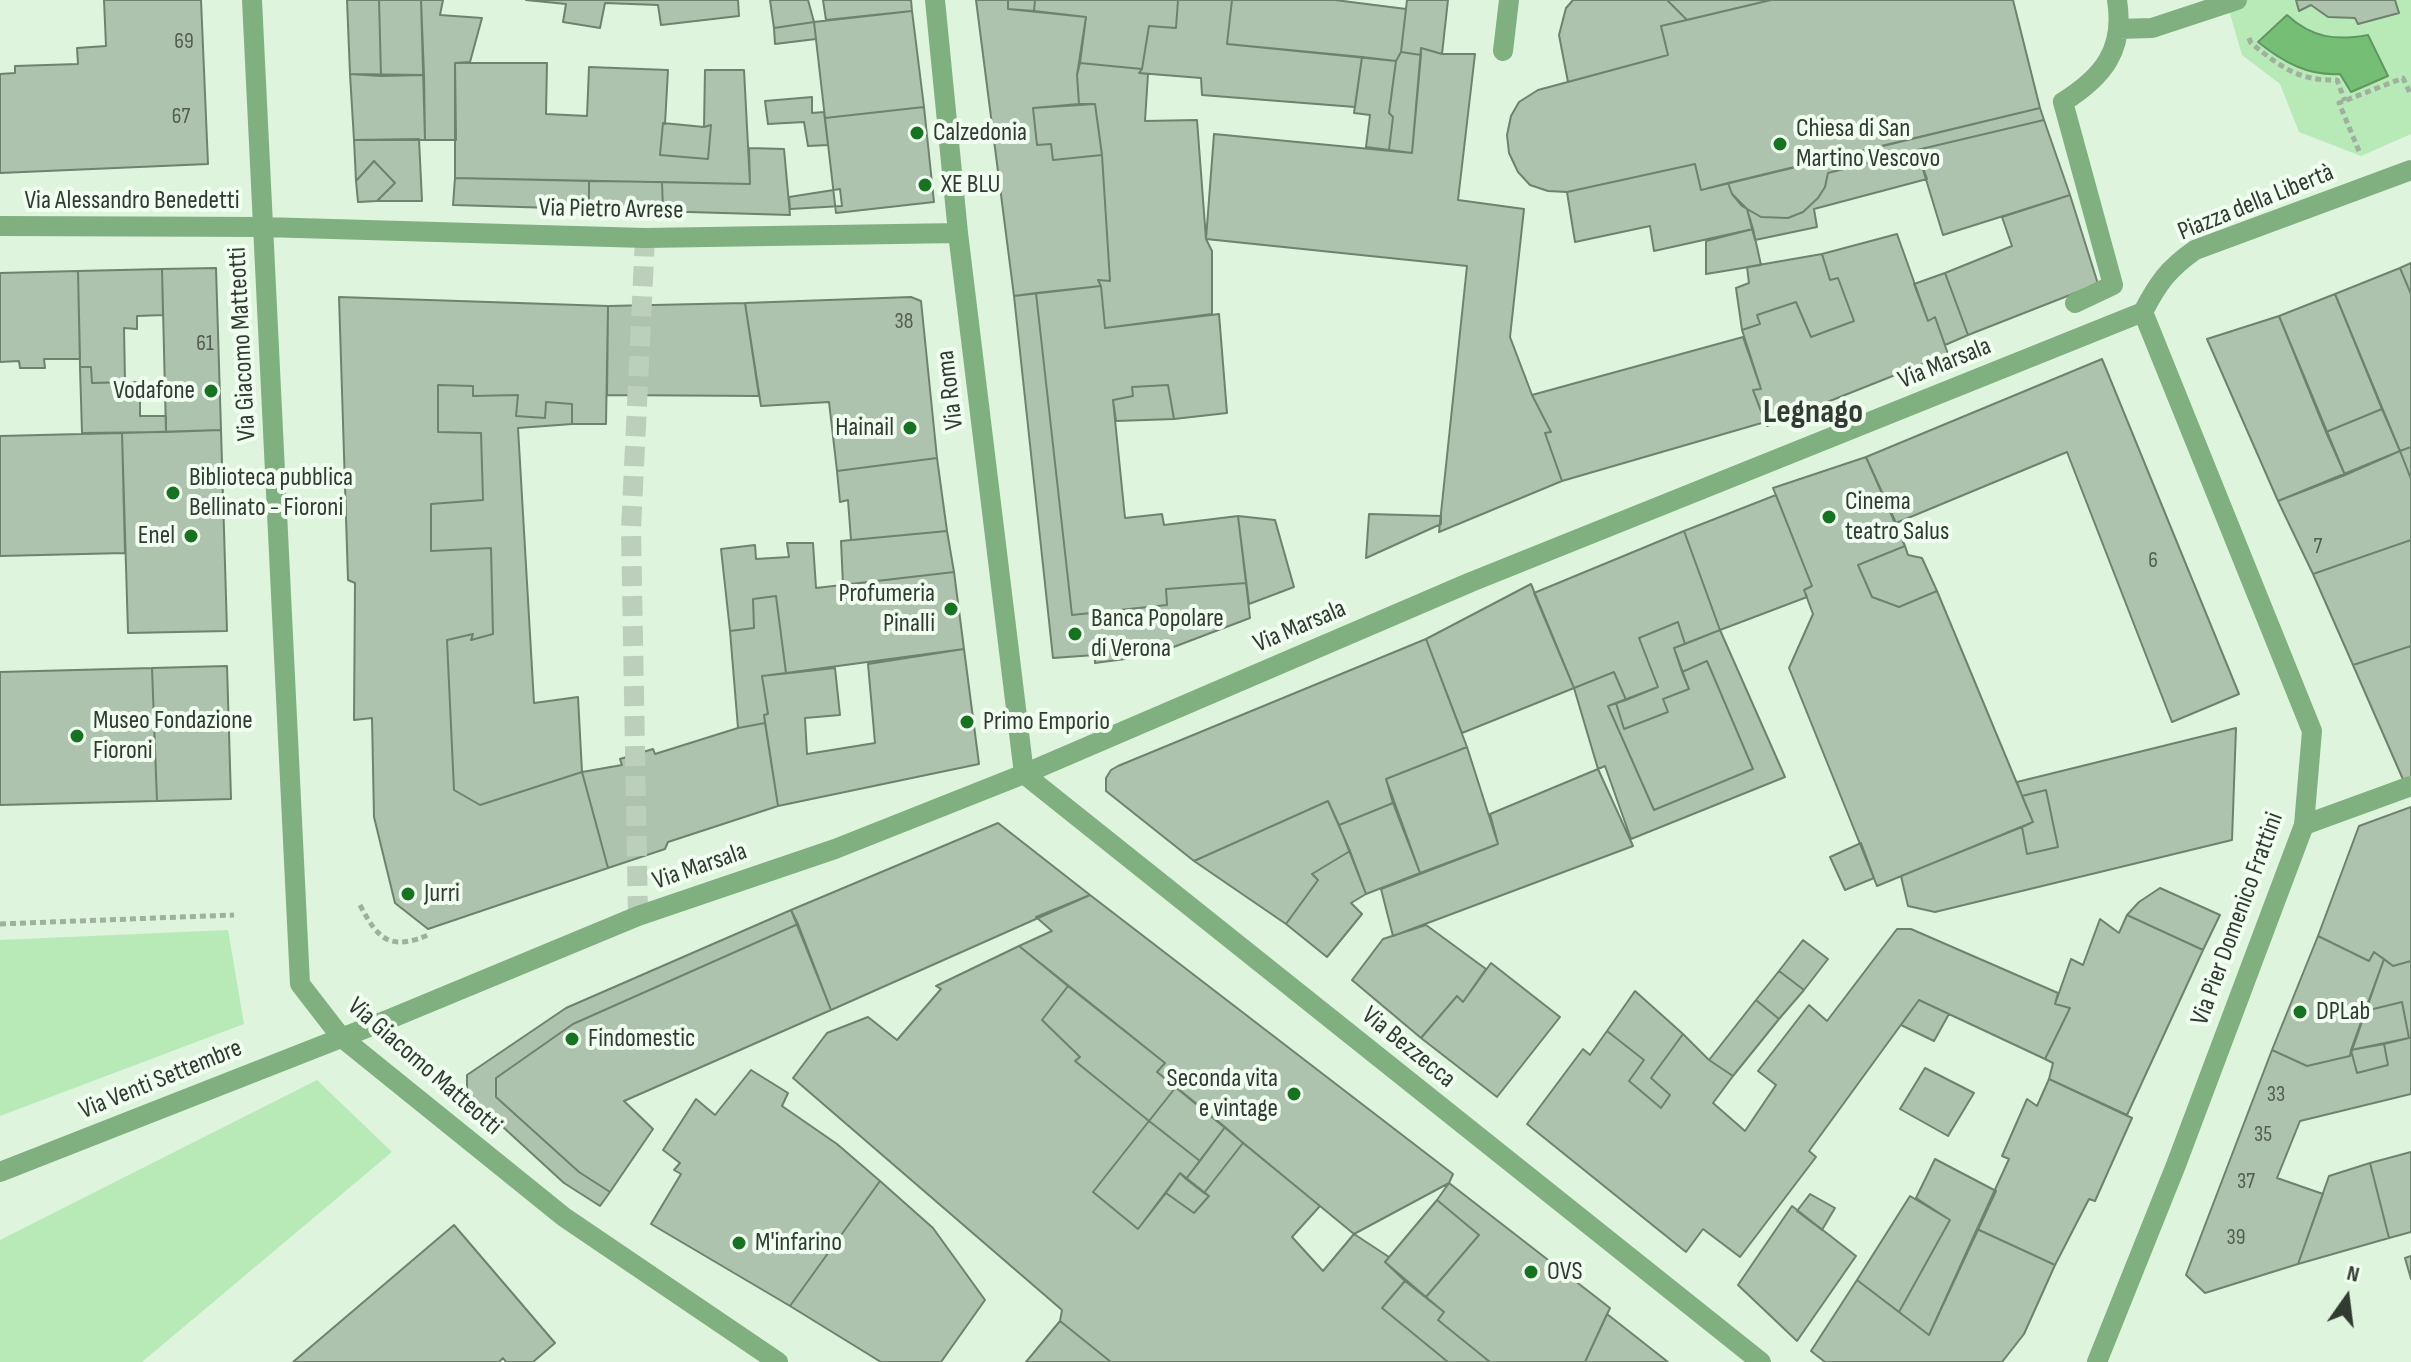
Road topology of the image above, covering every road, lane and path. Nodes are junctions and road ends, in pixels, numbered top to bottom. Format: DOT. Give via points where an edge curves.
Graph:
graph roads {
  1 [pos="252,0"];
  2 [pos="935,0"];
  3 [pos="1509,0"];
  4 [pos="2117,0"];
  5 [pos="2235,0"];
  6 [pos="2118,29"];
  7 [pos="1503,51"];
  8 [pos="2411,95"];
  9 [pos="2345,101"];
  10 [pos="2361,156"];
  11 [pos="2411,170"];
  12 [pos="0,226"];
  13 [pos="263,227"];
  14 [pos="958,233"];
  15 [pos="2075,303"];
  16 [pos="2143,312"];
  17 [pos="1024,774"];
  18 [pos="2411,786"];
  19 [pos="2304,825"];
  20 [pos="360,905"];
  21 [pos="234,915"];
  22 [pos="0,924"];
  23 [pos="431,934"];
  24 [pos="341,1037"];
  25 [pos="0,1172"];
  26 [pos="778,1362"];
  27 [pos="1761,1362"];
  28 [pos="2097,1362"];
  1 -- 13 [label="street, Via Giacomo Matteotti"];
  2 -- 14 [label="street, Via Roma"];
  3 -- 7 [label="street"];
  4 -- 6 [label="street"];
  5 -- 6 [label="street" via="2152,28"];
  5 -- 9 [label="path" via="2251,43 2282,68 2313,81 2337,80"];
  6 -- 15 [label="street" via="2111,57 2090,85 2063,102 2113,285"];
  8 -- 9 [label="path" via="2403,78"];
  9 -- 10 [label="path" via="2339,103"];
  11 -- 16 [label="street, Piazza della Libertà" via="2195,250 2170,267"];
  12 -- 13 [label="street, Via Alessandro Benedetti"];
  13 -- 14 [label="street, Via Pietro Avrese" via="645,238"];
  13 -- 24 [label="street, Via Giacomo Matteotti" via="300,984"];
  14 -- 17 [label="street, Via Roma"];
  16 -- 17 [label="street, Via Marsala" via="1471,582"];
  16 -- 19 [label="street, Via Pier Domenico Frattini" via="2312,731"];
  17 -- 24 [label="street, Via Marsala" via="835,849 638,916"];
  17 -- 27 [label="street, Via Bezzecca"];
  18 -- 19 [label="street"];
  19 -- 28 [label="street, Via Pier Domenico Frattini"];
  20 -- 23 [label="path" via="382,937 409,943"];
  21 -- 22 [label="path"];
  24 -- 25 [label="street, Via Venti Settembre"];
  24 -- 26 [label="street, Via Giacomo Matteotti" via="564,1217"];
}
